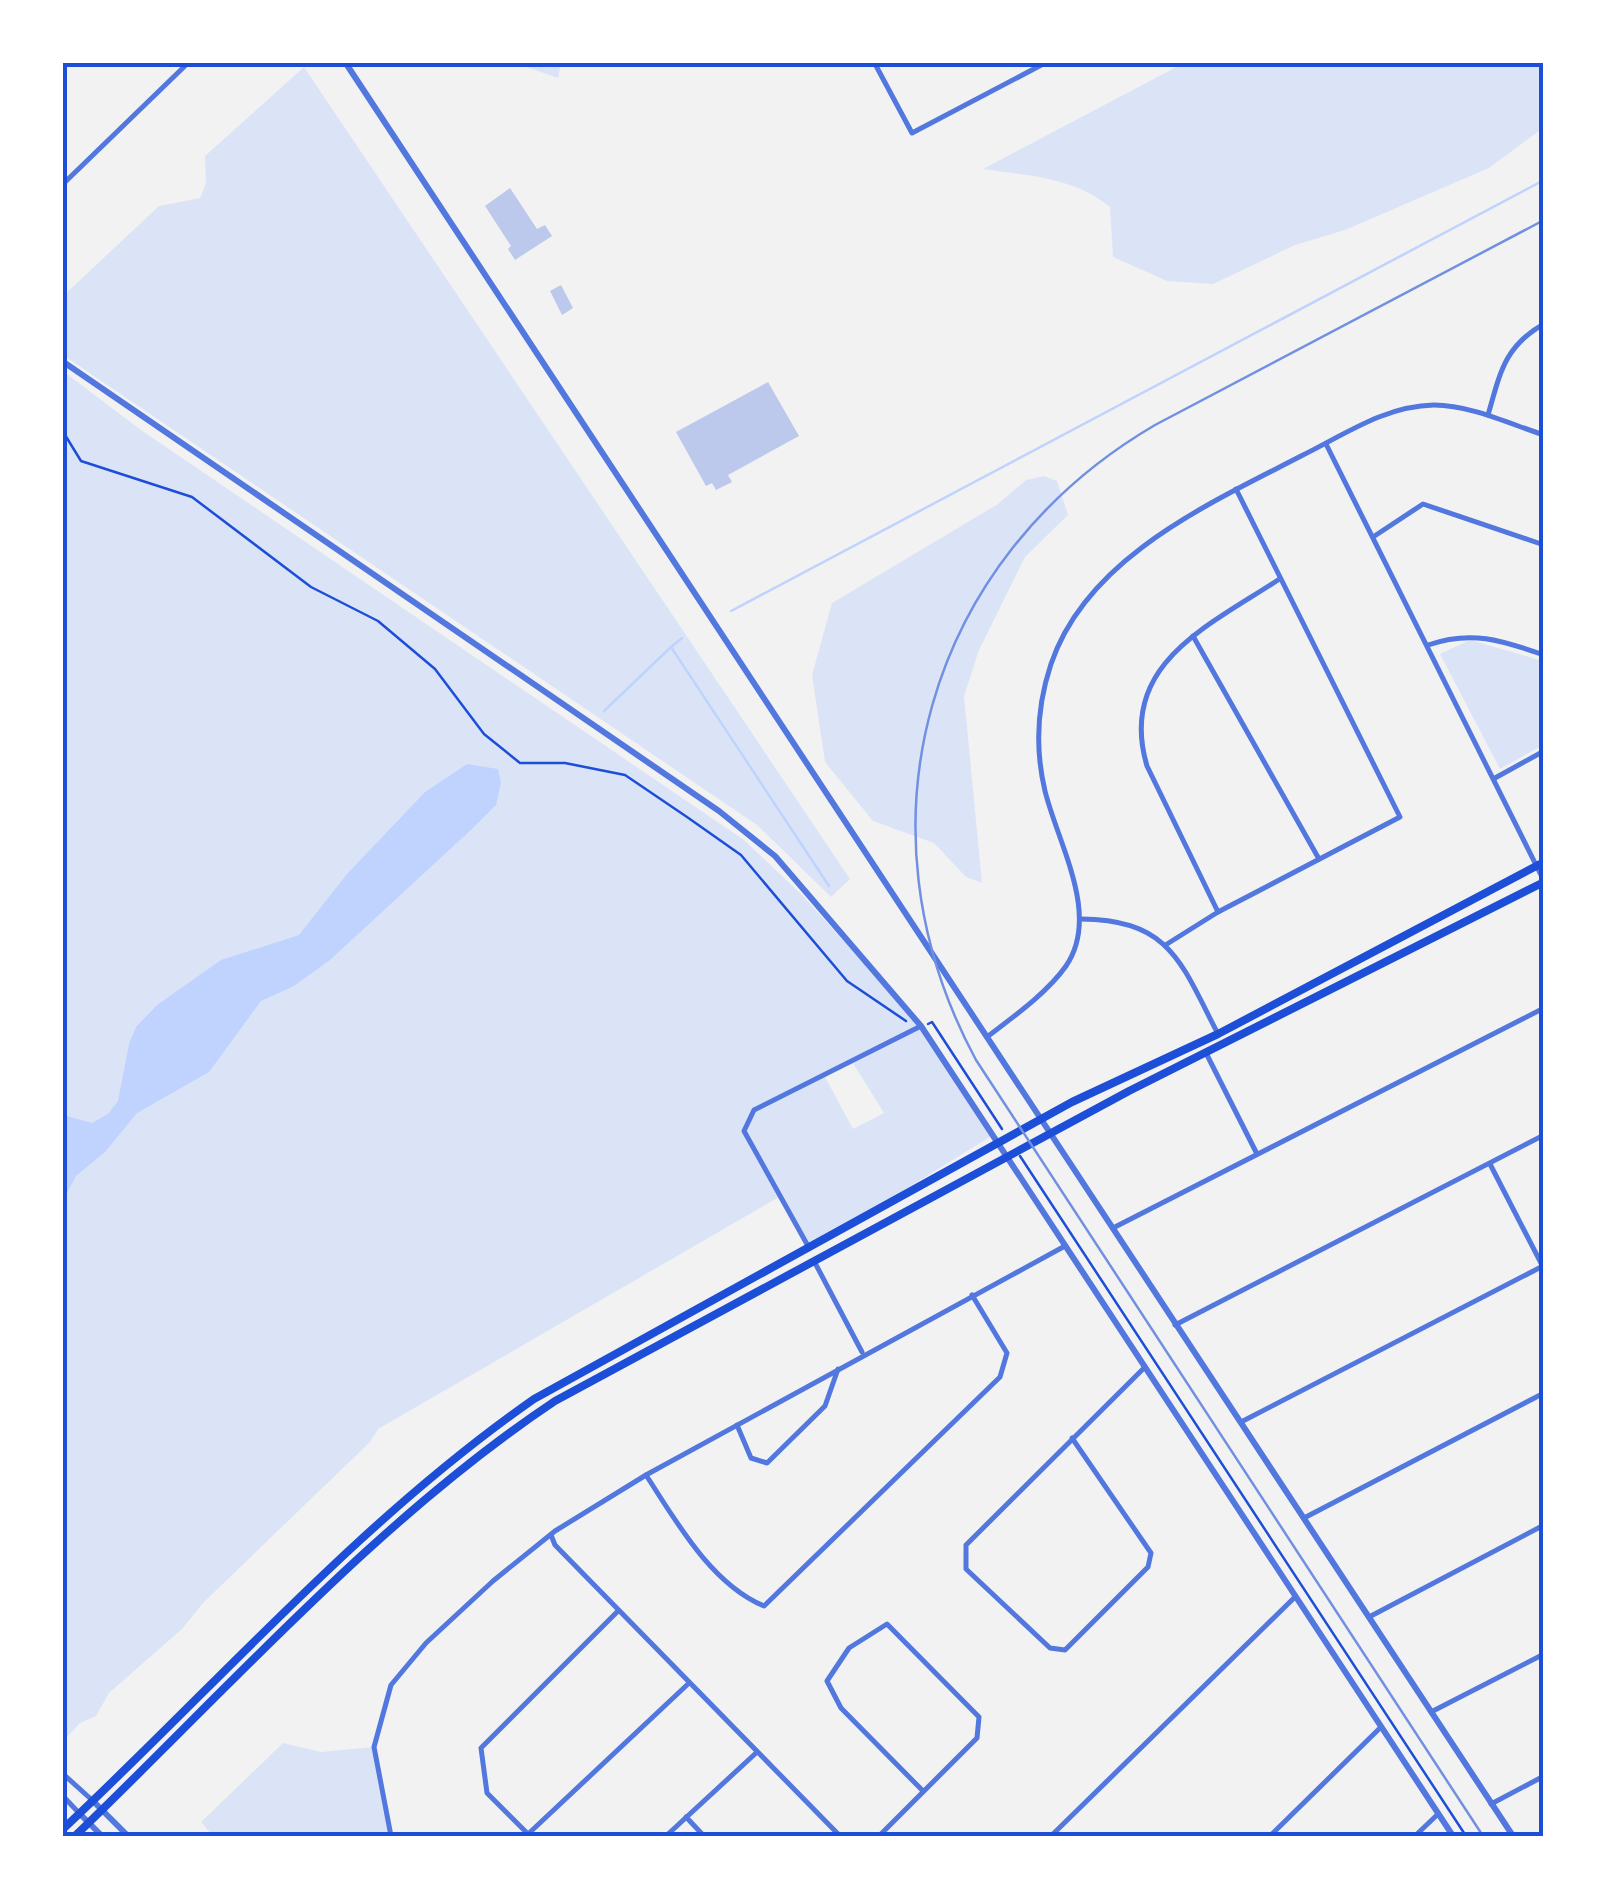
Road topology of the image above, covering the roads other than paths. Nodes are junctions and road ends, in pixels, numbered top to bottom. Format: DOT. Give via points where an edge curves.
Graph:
graph roads {
  1 [pos="189,62"];
  2 [pos="345,62"];
  3 [pos="874,62"];
  4 [pos="1047,62"];
  5 [pos="62,185"];
  6 [pos="1544,324"];
  7 [pos="62,361"];
  8 [pos="1488,416"];
  9 [pos="1544,435"];
  10 [pos="1326,444"];
  11 [pos="1236,489"];
  12 [pos="1373,538"];
  13 [pos="1544,544"];
  14 [pos="1278,580"];
  15 [pos="1193,636"];
  16 [pos="1428,645"];
  17 [pos="1544,655"];
  18 [pos="1544,751"];
  19 [pos="1495,778"];
  20 [pos="1319,859"];
  21 [pos="1541,864"];
  22 [pos="1544,882"];
  23 [pos="1218,912"];
  24 [pos="1081,919"];
  25 [pos="1167,944"];
  26 [pos="1544,1008"];
  27 [pos="921,1026"];
  28 [pos="1218,1034"];
  29 [pos="987,1036"];
  30 [pos="1206,1053"];
  31 [pos="1544,1135"];
  32 [pos="1256,1152"];
  33 [pos="1489,1163"];
  34 [pos="1114,1228"];
  35 [pos="1065,1246"];
  36 [pos="809,1249"];
  37 [pos="814,1261"];
  38 [pos="1543,1267"];
  39 [pos="972,1295"];
  40 [pos="1175,1325"];
  41 [pos="862,1353"];
  42 [pos="1145,1367"];
  43 [pos="838,1369"];
  44 [pos="1544,1393"];
  45 [pos="1241,1422"];
  46 [pos="737,1425"];
  47 [pos="1072,1438"];
  48 [pos="646,1475"];
  49 [pos="1304,1518"];
  50 [pos="1544,1526"];
  51 [pos="551,1535"];
  52 [pos="1295,1596"];
  53 [pos="618,1611"];
  54 [pos="1368,1617"];
  55 [pos="1544,1654"];
  56 [pos="688,1684"];
  57 [pos="1431,1712"];
  58 [pos="1381,1727"];
  59 [pos="756,1752"];
  60 [pos="62,1774"];
  61 [pos="1544,1776"];
  62 [pos="923,1790"];
  63 [pos="62,1796"];
  64 [pos="92,1800"];
  65 [pos="1491,1804"];
  66 [pos="102,1810"];
  67 [pos="80,1813"];
  68 [pos="1438,1814"];
  69 [pos="686,1817"];
  70 [pos="89,1824"];
  71 [pos="62,1830"];
  72 [pos="527,1835"];
  73 [pos="76,1836"];
  74 [pos="102,1836"];
  75 [pos="128,1836"];
  76 [pos="391,1836"];
  77 [pos="666,1836"];
  78 [pos="704,1836"];
  79 [pos="840,1836"];
  80 [pos="880,1836"];
  81 [pos="1051,1836"];
  82 [pos="1270,1836"];
  83 [pos="1415,1836"];
  84 [pos="1452,1836"];
  85 [pos="1513,1836"];
  1 -- 5 [label="street"];
  2 -- 29 [label="street"];
  3 -- 4 [label="street" via="912,133"];
  6 -- 8 [label="street" via="1520,337 1502,367"];
  7 -- 27 [label="street" via="719,812 775,856"];
  8 -- 9 [label="street"];
  8 -- 10 [label="street" via="1436,405 1383,413"];
  10 -- 11 [label="street"];
  10 -- 12 [label="street"];
  11 -- 14 [label="street"];
  11 -- 24 [label="street" via="1163,530 1110,578 1077,614 1052,662 1040,709 1039,752"];
  12 -- 13 [label="street" via="1423,504"];
  12 -- 16 [label="street"];
  14 -- 15 [label="street"];
  14 -- 20 [label="street" via="1400,816"];
  15 -- 20 [label="street"];
  15 -- 23 [label="street" via="1172,654 1144,698 1141,746"];
  16 -- 17 [label="street" via="1455,635 1489,636"];
  16 -- 19 [label="street"];
  18 -- 19 [label="street"];
  19 -- 21 [label="street"];
  20 -- 23 [label="street"];
  21 -- 22 [label="street"];
  21 -- 28 [label="main road"];
  22 -- 30 [label="main road"];
  23 -- 25 [label="street"];
  24 -- 25 [label="street" via="1120,920"];
  24 -- 29 [label="street" via="1066,966"];
  25 -- 28 [label="street"];
  26 -- 32 [label="street"];
  27 -- 35 [label="street"];
  27 -- 36 [label="street" via="754,1110 744,1131"];
  28 -- 36 [label="main road" via="1124,1076"];
  29 -- 34 [label="street"];
  30 -- 32 [label="street"];
  30 -- 37 [label="main road"];
  31 -- 33 [label="street"];
  32 -- 34 [label="street"];
  33 -- 38 [label="street"];
  33 -- 40 [label="street"];
  34 -- 40 [label="street"];
  35 -- 39 [label="street"];
  35 -- 42 [label="street"];
  36 -- 64 [label="main road" via="550,1390 478,1438 360,1540"];
  37 -- 41 [label="street"];
  37 -- 66 [label="main road" via="594,1378 487,1449 383,1538"];
  38 -- 45 [label="street"];
  39 -- 41 [label="street"];
  39 -- 48 [label="street" via="1007,1353 1000,1377 764,1606 747,1599 692,1544"];
  40 -- 45 [label="street"];
  41 -- 43 [label="street"];
  42 -- 47 [label="street"];
  42 -- 52 [label="street"];
  43 -- 46 [label="street"];
  43 -- 46 [label="street" via="825,1406 767,1463 751,1458"];
  44 -- 49 [label="street"];
  45 -- 49 [label="street"];
  46 -- 48 [label="street"];
  47 -- 47 [label="street" via="966,1545 963,1558 966,1569 1050,1648 1064,1650 1148,1567 1151,1553"];
  48 -- 51 [label="street"];
  49 -- 54 [label="street"];
  50 -- 54 [label="street"];
  51 -- 53 [label="street"];
  51 -- 76 [label="street" via="452,1618 391,1685 374,1746"];
  52 -- 58 [label="street"];
  52 -- 81 [label="street"];
  53 -- 56 [label="street"];
  53 -- 72 [label="street" via="481,1748 488,1793"];
  54 -- 57 [label="street"];
  55 -- 57 [label="street"];
  56 -- 59 [label="street"];
  56 -- 72 [label="street"];
  57 -- 65 [label="street"];
  58 -- 68 [label="street"];
  58 -- 82 [label="street"];
  59 -- 69 [label="street"];
  59 -- 79 [label="street"];
  60 -- 64 [label="street"];
  61 -- 65 [label="street"];
  62 -- 62 [label="street" via="977,1738 978,1717 887,1624 849,1648 827,1681 841,1708"];
  62 -- 80 [label="street"];
  63 -- 67 [label="street"];
  64 -- 66 [label="street"];
  64 -- 67 [label="main road"];
  65 -- 85 [label="street"];
  66 -- 70 [label="main road"];
  66 -- 75 [label="street"];
  67 -- 70 [label="street"];
  67 -- 71 [label="main road"];
  68 -- 83 [label="street"];
  68 -- 84 [label="street"];
  69 -- 77 [label="street"];
  69 -- 78 [label="street"];
  70 -- 73 [label="main road"];
  70 -- 74 [label="street"];
}
